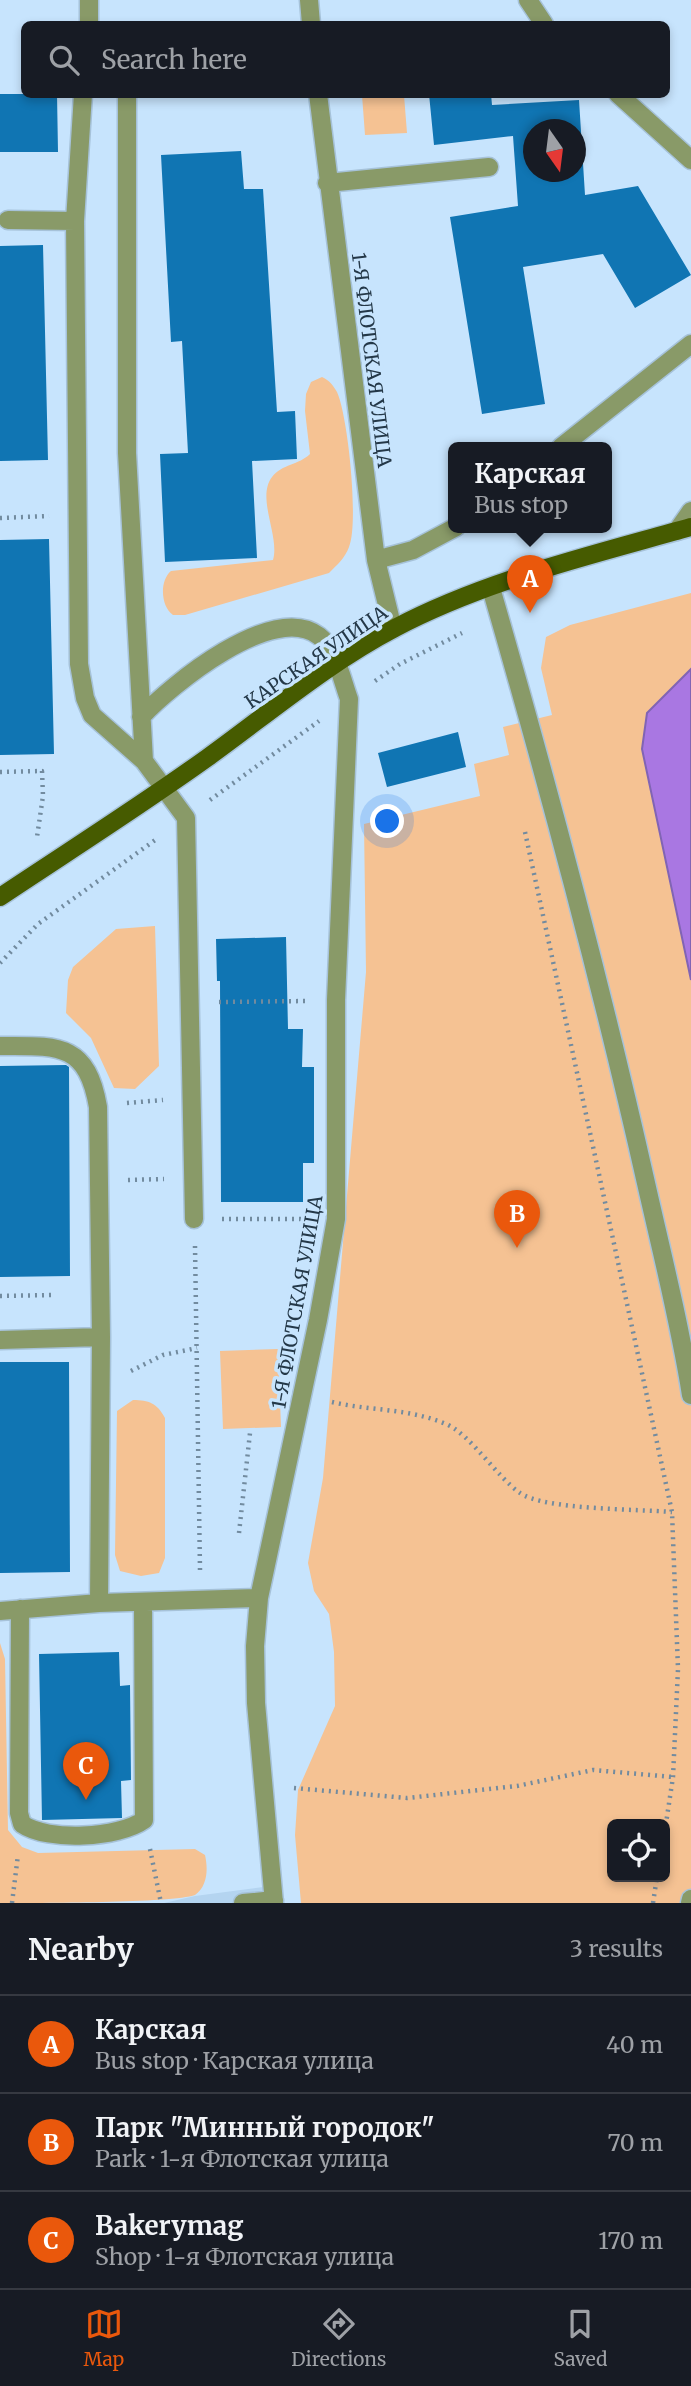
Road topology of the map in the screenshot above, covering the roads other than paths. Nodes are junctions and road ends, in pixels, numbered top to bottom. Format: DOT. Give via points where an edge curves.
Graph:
graph roads {
  1 [pos="89,0"];
  2 [pos="309,0"];
  3 [pos="528,0"];
  4 [pos="89,21"];
  5 [pos="311,21"];
  6 [pos="542,21"];
  7 [pos="83,98"];
  8 [pos="127,98"];
  9 [pos="318,98"];
  10 [pos="622,98"];
  11 [pos="691,160"];
  12 [pos="489,167"];
  13 [pos="327,183"];
  14 [pos="8,220"];
  15 [pos="75,221"];
  16 [pos="691,344"];
  17 [pos="567,442"];
  18 [pos="691,511"];
  19 [pos="684,529"];
  20 [pos="448,531"];
  21 [pos="376,560"];
  22 [pos="491,588"];
  23 [pos="393,629"];
  24 [pos="337,664"];
  25 [pos="141,717"];
  26 [pos="144,761"];
  27 [pos="164,789"];
  28 [pos="0,897"];
  29 [pos="0,1046"];
  30 [pos="194,1219"];
  31 [pos="102,1338"];
  32 [pos="0,1340"];
  33 [pos="691,1395"];
  34 [pos="259,1598"];
  35 [pos="143,1602"];
  36 [pos="99,1603"];
  37 [pos="20,1609"];
  38 [pos="0,1611"];
  39 [pos="274,1901"];
  40 [pos="243,1903"];
  1 -- 4 [label="street"];
  2 -- 5 [label="street"];
  3 -- 6 [label="street"];
  7 -- 15 [label="street"];
  8 -- 25 [label="street" via="127,453"];
  9 -- 13 [label="street, 1-Я ФЛОТСКАЯ УЛИЦА"];
  10 -- 11 [label="street"];
  12 -- 13 [label="street"];
  13 -- 21 [label="street, 1-Я ФЛОТСКАЯ УЛИЦА"];
  14 -- 15 [label="street"];
  15 -- 26 [label="street" via="79,664 92,715"];
  16 -- 17 [label="street"];
  18 -- 19 [label="street"];
  19 -- 22 [label="main road, КАРСКАЯ УЛИЦА"];
  20 -- 21 [label="street" via="413,550"];
  21 -- 23 [label="street, 1-Я ФЛОТСКАЯ УЛИЦА"];
  22 -- 23 [label="main road, КАРСКАЯ УЛИЦА"];
  22 -- 33 [label="street" via="617,1053 682,1336"];
  23 -- 24 [label="main road, КАРСКАЯ УЛИЦА"];
  24 -- 25 [label="street, 1-Я ФЛОТСКАЯ УЛИЦА" via="319,636 298,628 250,638 204,663 161,695"];
  24 -- 27 [label="main road, КАРСКАЯ УЛИЦА"];
  24 -- 34 [label="street, 1-Я ФЛОТСКАЯ УЛИЦА" via="349,699 336,1000 336,1219"];
  25 -- 26 [label="street"];
  26 -- 27 [label="street"];
  27 -- 28 [label="main road, КАРСКАЯ УЛИЦА"];
  27 -- 30 [label="street" via="186,818"];
  29 -- 31 [label="street" via="63,1049 77,1056 94,1086"];
  31 -- 32 [label="street"];
  31 -- 36 [label="street"];
  34 -- 35 [label="street"];
  34 -- 39 [label="street, 1-Я ФЛОТСКАЯ УЛИЦА" via="256,1703"];
  35 -- 36 [label="street"];
  35 -- 37 [label="street" via="144,1820 118,1834 43,1834 22,1824"];
  36 -- 37 [label="street"];
  37 -- 38 [label="street"];
  39 -- 40 [label="street"];
}
